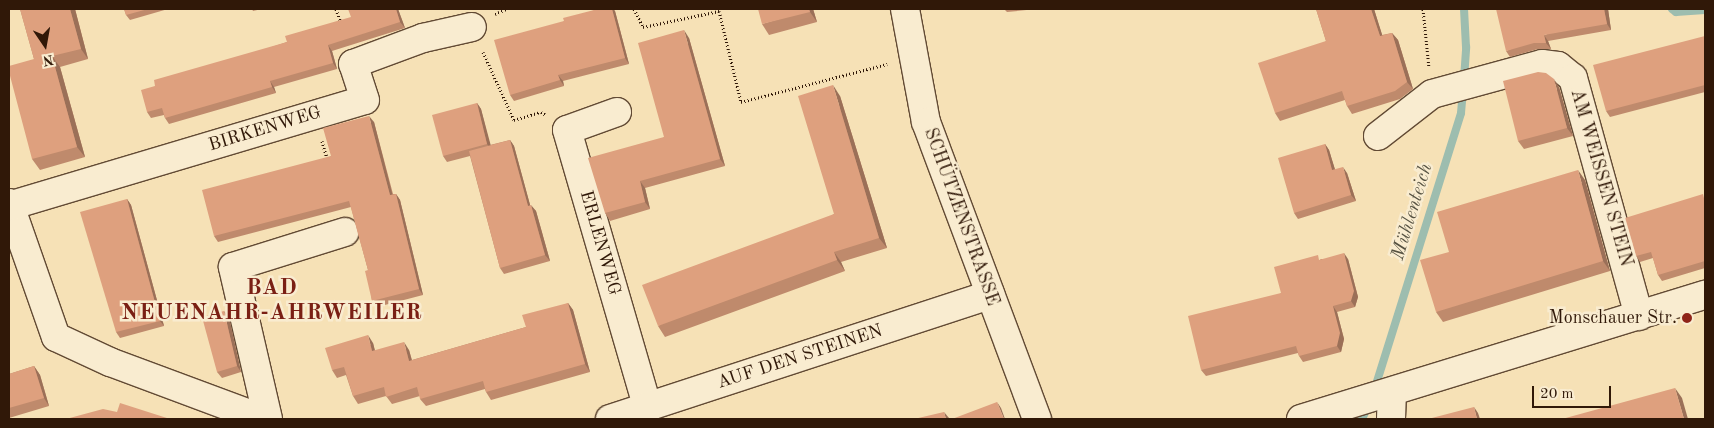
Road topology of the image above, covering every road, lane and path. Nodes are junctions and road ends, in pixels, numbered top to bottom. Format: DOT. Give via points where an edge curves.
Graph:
graph roads {
  1 [pos="634,9"];
  2 [pos="905,9"];
  3 [pos="1423,9"];
  4 [pos="472,27"];
  5 [pos="912,56"];
  6 [pos="1437,92"];
  7 [pos="617,112"];
  8 [pos="315,114"];
  9 [pos="567,130"];
  10 [pos="1378,136"];
  11 [pos="327,161"];
  12 [pos="9,205"];
  13 [pos="345,232"];
  14 [pos="990,295"];
  15 [pos="1705,295"];
  16 [pos="1639,316"];
  17 [pos="1381,402"];
  18 [pos="648,408"];
  19 [pos="263,419"];
  20 [pos="268,419"];
  21 [pos="610,419"];
  22 [pos="1037,419"];
  23 [pos="1300,419"];
  1 -- 5 [label="path" via="643,27 719,11 741,102"];
  2 -- 5 [label="street, SCHÜTZENSTRASSE"];
  3 -- 6 [label="path"];
  4 -- 8 [label="street, BIRKENWEG" via="423,38 353,64 365,100"];
  4 -- 9 [label="path" via="514,120 541,112"];
  5 -- 14 [label="street, SCHÜTZENSTRASSE" via="926,122"];
  6 -- 10 [label="street, AM WEISSEN STEIN"];
  6 -- 16 [label="street, AM WEISSEN STEIN" via="1542,64 1558,66 1572,78"];
  7 -- 9 [label="street"];
  8 -- 11 [label="path"];
  8 -- 12 [label="street, BIRKENWEG"];
  9 -- 18 [label="street, ERLENWEG"];
  12 -- 19 [label="street" via="56,337 110,362"];
  13 -- 20 [label="street" via="233,267"];
  14 -- 18 [label="street, AUF DEN STEINEN"];
  14 -- 22 [label="street, SCHÜTZENSTRASSE"];
  15 -- 16 [label="street"];
  16 -- 17 [label="street"];
  17 -- 23 [label="street"];
  18 -- 21 [label="street, AUF DEN STEINEN"];
}
